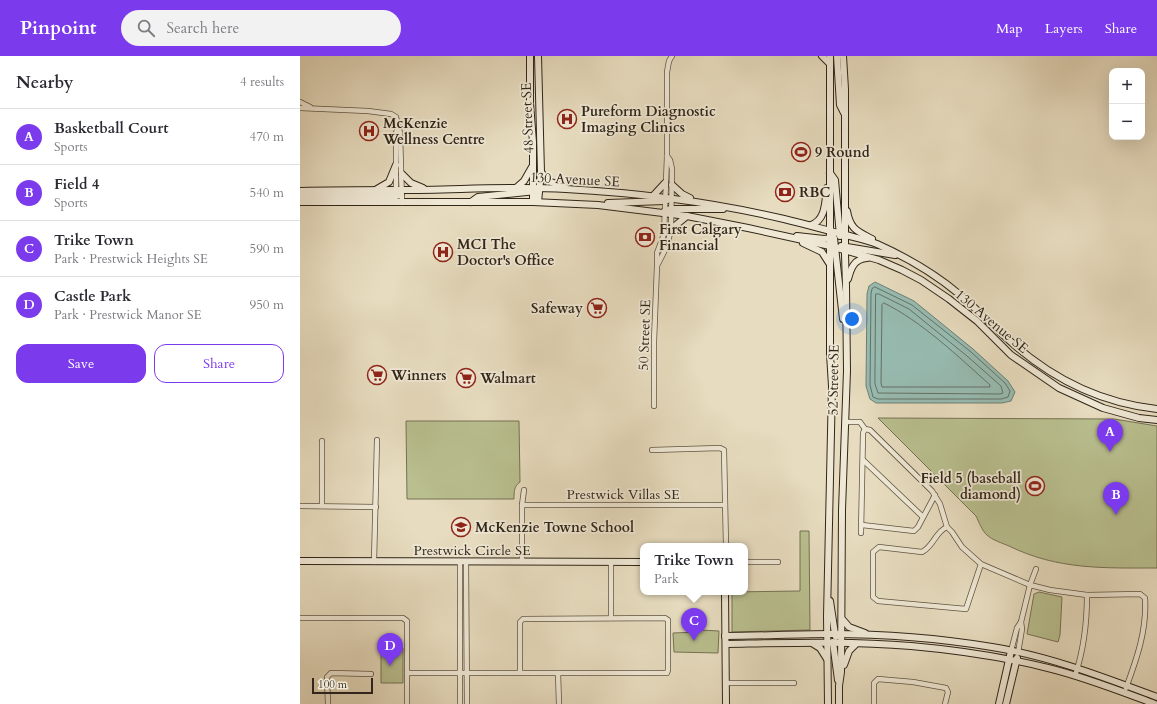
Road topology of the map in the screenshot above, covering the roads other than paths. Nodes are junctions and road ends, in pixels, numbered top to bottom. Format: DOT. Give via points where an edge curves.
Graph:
graph roads {
  1 [pos="530,56"];
  2 [pos="538,56"];
  3 [pos="672,56"];
  4 [pos="822,56"];
  5 [pos="830,56"];
  6 [pos="837,56"];
  7 [pos="843,56"];
  8 [pos="830,64"];
  9 [pos="300,102"];
  10 [pos="300,108"];
  11 [pos="314,108"];
  12 [pos="844,114"];
  13 [pos="398,125"];
  14 [pos="533,164"];
  15 [pos="396,165"];
  16 [pos="540,172"];
  17 [pos="830,173"];
  18 [pos="402,174"];
  19 [pos="830,181"];
  20 [pos="669,184"];
  21 [pos="516,188"];
  22 [pos="426,189"];
  23 [pos="535,189"];
  24 [pos="568,189"];
  25 [pos="374,190"];
  26 [pos="300,191"];
  27 [pos="845,192"];
  28 [pos="300,196"];
  29 [pos="398,196"];
  30 [pos="653,196"];
  31 [pos="672,198"];
  32 [pos="665,199"];
  33 [pos="695,201"];
  34 [pos="300,202"];
  35 [pos="471,202"];
  36 [pos="536,202"];
  37 [pos="598,205"];
  38 [pos="729,208"];
  39 [pos="671,211"];
  40 [pos="664,213"];
  41 [pos="687,216"];
  42 [pos="811,226"];
  43 [pos="671,229"];
  44 [pos="830,231"];
  45 [pos="786,236"];
  46 [pos="836,240"];
  47 [pos="844,248"];
  48 [pos="902,257"];
  49 [pos="872,258"];
  50 [pos="830,264"];
  51 [pos="657,266"];
  52 [pos="930,273"];
  53 [pos="846,286"];
  54 [pos="846,330"];
  55 [pos="654,406"];
  56 [pos="1140,407"];
  57 [pos="1157,410"];
  58 [pos="1156,419"];
  59 [pos="845,422"];
  60 [pos="865,429"];
  61 [pos="377,440"];
  62 [pos="322,442"];
  63 [pos="652,450"];
  64 [pos="863,460"];
  65 [pos="524,490"];
  66 [pos="935,496"];
  67 [pos="522,505"];
  68 [pos="725,505"];
  69 [pos="300,506"];
  70 [pos="322,506"];
  71 [pos="376,506"];
  72 [pos="923,517"];
  73 [pos="862,525"];
  74 [pos="947,527"];
  75 [pos="862,533"];
  76 [pos="726,543"];
  77 [pos="300,561"];
  78 [pos="374,562"];
  79 [pos="463,562"];
  80 [pos="522,562"];
  81 [pos="611,562"];
  82 [pos="640,562"];
  83 [pos="748,562"];
  84 [pos="778,562"];
  85 [pos="981,564"];
  86 [pos="1036,568"];
  87 [pos="1030,584"];
  88 [pos="828,591"];
  89 [pos="725,595"];
  90 [pos="1087,595"];
  91 [pos="827,616"];
  92 [pos="300,618"];
  93 [pos="611,618"];
  94 [pos="843,620"];
  95 [pos="1021,622"];
  96 [pos="827,634"];
  97 [pos="835,634"];
  98 [pos="842,634"];
  99 [pos="816,635"];
  100 [pos="870,635"];
  101 [pos="726,636"];
  102 [pos="812,643"];
  103 [pos="726,644"];
  104 [pos="831,644"];
  105 [pos="842,644"];
  106 [pos="856,644"];
  107 [pos="1011,651"];
  108 [pos="1018,653"];
  109 [pos="1009,660"];
  110 [pos="827,661"];
  111 [pos="1016,662"];
  112 [pos="1078,669"];
  113 [pos="842,672"];
  114 [pos="407,673"];
  115 [pos="460,673"];
  116 [pos="467,673"];
  117 [pos="520,673"];
  118 [pos="558,673"];
  119 [pos="371,674"];
  120 [pos="1075,676"];
  121 [pos="726,683"];
  122 [pos="794,683"];
  123 [pos="839,686"];
  124 [pos="1127,686"];
  125 [pos="1124,693"];
  126 [pos="1157,697"];
  127 [pos="328,704"];
  128 [pos="407,704"];
  129 [pos="460,704"];
  130 [pos="467,704"];
  131 [pos="559,704"];
  132 [pos="726,704"];
  133 [pos="828,704"];
  134 [pos="839,704"];
  135 [pos="874,704"];
  136 [pos="945,704"];
  137 [pos="999,704"];
  138 [pos="1006,704"];
  139 [pos="1155,704"];
  1 -- 14 [label="main road, 48 Street SE"];
  2 -- 16 [label="main road, 48 Street SE"];
  3 -- 20 [label="street, 50 Street SE" via="667,72"];
  4 -- 8 [label="main road"];
  5 -- 8 [label="main road, 52 Street SE"];
  6 -- 12 [label="main road" via="840,105"];
  7 -- 12 [label="main road, 52 Street SE"];
  8 -- 17 [label="main road, 52 Street SE"];
  9 -- 11 [label="street"];
  10 -- 11 [label="street"];
  11 -- 13 [label="street" via="391,114 396,117"];
  12 -- 27 [label="main road, 52 Street SE"];
  13 -- 15 [label="street"];
  13 -- 18 [label="street"];
  14 -- 21 [label="main road" via="524,181"];
  14 -- 23 [label="main road, 48 Street SE"];
  15 -- 25 [label="main road" via="388,182"];
  15 -- 29 [label="street"];
  16 -- 23 [label="main road, 48 Street SE"];
  16 -- 24 [label="main road" via="547,181"];
  17 -- 19 [label="main road, 52 Street SE"];
  17 -- 46 [label="main road" via="835,180"];
  18 -- 22 [label="main road" via="411,183"];
  18 -- 29 [label="street"];
  19 -- 42 [label="main road" via="823,214 817,223"];
  19 -- 44 [label="main road, 52 Street SE"];
  20 -- 30 [label="main road"];
  20 -- 31 [label="street, 50 Street SE"];
  20 -- 32 [label="street, 50 Street SE"];
  20 -- 33 [label="main road"];
  21 -- 22 [label="main road, 130 Avenue SE"];
  21 -- 23 [label="main road, 130 Avenue SE"];
  22 -- 29 [label="main road, 130 Avenue SE"];
  23 -- 24 [label="main road, 130 Avenue SE"];
  23 -- 35 [label="main road" via="478,197"];
  23 -- 36 [label="main road, 48 Street SE"];
  24 -- 30 [label="main road, 130 Avenue SE"];
  25 -- 26 [label="main road, 130 Avenue SE"];
  25 -- 29 [label="main road, 130 Avenue SE"];
  27 -- 46 [label="main road, 52 Street SE"];
  27 -- 52 [label="main road" via="853,228 916,260"];
  28 -- 29 [label="main road"];
  29 -- 34 [label="main road, 130 Avenue SE"];
  29 -- 35 [label="main road, 130 Avenue SE"];
  30 -- 32 [label="main road, 130 Avenue SE"];
  31 -- 32 [label="main road"];
  31 -- 33 [label="main road, 130 Avenue SE"];
  31 -- 39 [label="street, 50 Street SE"];
  32 -- 37 [label="main road"];
  32 -- 40 [label="street, 50 Street SE"];
  33 -- 38 [label="main road, 130 Avenue SE"];
  35 -- 36 [label="main road, 130 Avenue SE"];
  36 -- 37 [label="main road, 130 Avenue SE"];
  37 -- 40 [label="main road, 130 Avenue SE"];
  38 -- 39 [label="main road"];
  38 -- 42 [label="main road, 130 Avenue SE"];
  39 -- 40 [label="main road" via="667,210"];
  39 -- 41 [label="main road, 130 Avenue SE"];
  39 -- 43 [label="street, 50 Street SE"];
  40 -- 51 [label="street, 50 Street SE" via="664,234 657,253"];
  41 -- 43 [label="main road"];
  41 -- 45 [label="main road, 130 Avenue SE"];
  42 -- 44 [label="main road, 130 Avenue SE"];
  43 -- 51 [label="street, 50 Street SE" via="667,246"];
  44 -- 46 [label="main road, 130 Avenue SE"];
  44 -- 46 [label="main road, 52 Street SE"];
  45 -- 46 [label="main road, 130 Avenue SE"];
  45 -- 50 [label="main road" via="822,252"];
  46 -- 47 [label="main road, 52 Street SE"];
  46 -- 47 [label="main road, 130 Avenue SE"];
  46 -- 48 [label="main road, 130 Avenue SE" via="875,243"];
  46 -- 50 [label="main road, 52 Street SE"];
  46 -- 54 [label="main road" via="842,317"];
  47 -- 48 [label="main road"];
  47 -- 49 [label="main road, 130 Avenue SE"];
  47 -- 53 [label="main road, 52 Street SE"];
  48 -- 52 [label="main road, 130 Avenue SE"];
  49 -- 53 [label="main road" via="855,262"];
  49 -- 58 [label="main road, 130 Avenue SE" via="921,280 949,299 977,321 1011,355 1059,388 1103,408 1139,418"];
  50 -- 88 [label="main road, 52 Street SE" via="832,386"];
  51 -- 55 [label="street, 50 Street SE"];
  52 -- 56 [label="main road, 130 Avenue SE" via="959,294 1032,360 1056,376 1096,395"];
  53 -- 54 [label="main road, 52 Street SE"];
  54 -- 59 [label="main road, 52 Street SE"];
  56 -- 57 [label="main road, 130 Avenue SE"];
  56 -- 58 [label="main road"];
  59 -- 60 [label="street" via="860,422"];
  59 -- 94 [label="main road, 52 Street SE" via="842,510"];
  60 -- 64 [label="street"];
  60 -- 66 [label="street" via="870,430"];
  61 -- 71 [label="street"];
  62 -- 70 [label="street"];
  63 -- 68 [label="street" via="724,450"];
  64 -- 72 [label="street"];
  64 -- 73 [label="street"];
  65 -- 67 [label="street"];
  66 -- 72 [label="street"];
  66 -- 74 [label="street"];
  67 -- 68 [label="street, Prestwick Villas SE"];
  67 -- 80 [label="street"];
  68 -- 76 [label="street"];
  69 -- 70 [label="street"];
  70 -- 71 [label="street"];
  71 -- 78 [label="street"];
  72 -- 73 [label="street" via="914,531"];
  73 -- 75 [label="street"];
  74 -- 85 [label="street" via="962,547"];
  74 -- 85 [label="street" via="941,530 928,549 922,552 880,547 874,552 873,596 878,601 966,609"];
  77 -- 78 [label="main road, Prestwick Circle SE"];
  78 -- 79 [label="main road, Prestwick Circle SE"];
  79 -- 80 [label="main road, Prestwick Circle SE"];
  79 -- 115 [label="street"];
  79 -- 116 [label="street"];
  80 -- 81 [label="main road, Prestwick Circle SE"];
  81 -- 82 [label="main road, Prestwick Circle SE"];
  81 -- 93 [label="street"];
  83 -- 84 [label="street"];
  85 -- 87 [label="street"];
  86 -- 87 [label="street"];
  87 -- 90 [label="street" via="1050,590"];
  87 -- 95 [label="street"];
  88 -- 91 [label="main road, 52 Street SE"];
  88 -- 97 [label="main road"];
  89 -- 101 [label="main road"];
  90 -- 112 [label="street" via="1085,641"];
  90 -- 124 [label="street" via="1140,594 1144,598 1144,633"];
  91 -- 96 [label="main road, 52 Street SE"];
  91 -- 99 [label="main road" via="823,627"];
  92 -- 114 [label="street" via="403,618 407,621"];
  93 -- 117 [label="street" via="523,619 520,622"];
  93 -- 118 [label="street" via="668,620 666,673"];
  94 -- 98 [label="main road, 52 Street SE"];
  94 -- 100 [label="main road" via="854,630"];
  95 -- 107 [label="street"];
  95 -- 108 [label="street"];
  96 -- 97 [label="main road"];
  96 -- 99 [label="main road"];
  96 -- 104 [label="main road"];
  97 -- 98 [label="main road"];
  97 -- 105 [label="main road"];
  98 -- 100 [label="main road"];
  98 -- 105 [label="main road, 52 Street SE"];
  99 -- 101 [label="main road"];
  100 -- 107 [label="main road" via="943,640"];
  101 -- 103 [label="main road"];
  102 -- 103 [label="main road"];
  102 -- 104 [label="main road"];
  102 -- 110 [label="main road" via="822,651"];
  103 -- 121 [label="main road"];
  104 -- 105 [label="main road"];
  104 -- 110 [label="main road"];
  104 -- 123 [label="main road"];
  105 -- 106 [label="main road"];
  105 -- 113 [label="main road, 52 Street SE"];
  106 -- 109 [label="main road" via="912,646"];
  106 -- 113 [label="main road" via="849,651"];
  107 -- 108 [label="main road"];
  107 -- 109 [label="main road"];
  108 -- 111 [label="main road"];
  108 -- 112 [label="main road"];
  109 -- 111 [label="main road"];
  109 -- 137 [label="main road"];
  110 -- 133 [label="main road"];
  111 -- 120 [label="main road"];
  111 -- 138 [label="main road"];
  112 -- 120 [label="street"];
  112 -- 124 [label="main road"];
  113 -- 123 [label="main road, 52 Street SE"];
  114 -- 115 [label="street"];
  114 -- 128 [label="street"];
  115 -- 116 [label="street"];
  115 -- 129 [label="street"];
  116 -- 117 [label="street"];
  116 -- 130 [label="street"];
  117 -- 118 [label="street"];
  118 -- 131 [label="street"];
  119 -- 127 [label="street" via="331,673 327,677"];
  120 -- 125 [label="main road"];
  121 -- 122 [label="street"];
  121 -- 132 [label="main road"];
  123 -- 134 [label="main road, 52 Street SE"];
  124 -- 125 [label="street"];
  124 -- 126 [label="main road"];
  125 -- 139 [label="main road"];
  135 -- 136 [label="street" via="874,683 878,679 946,688 948,692"];
}
